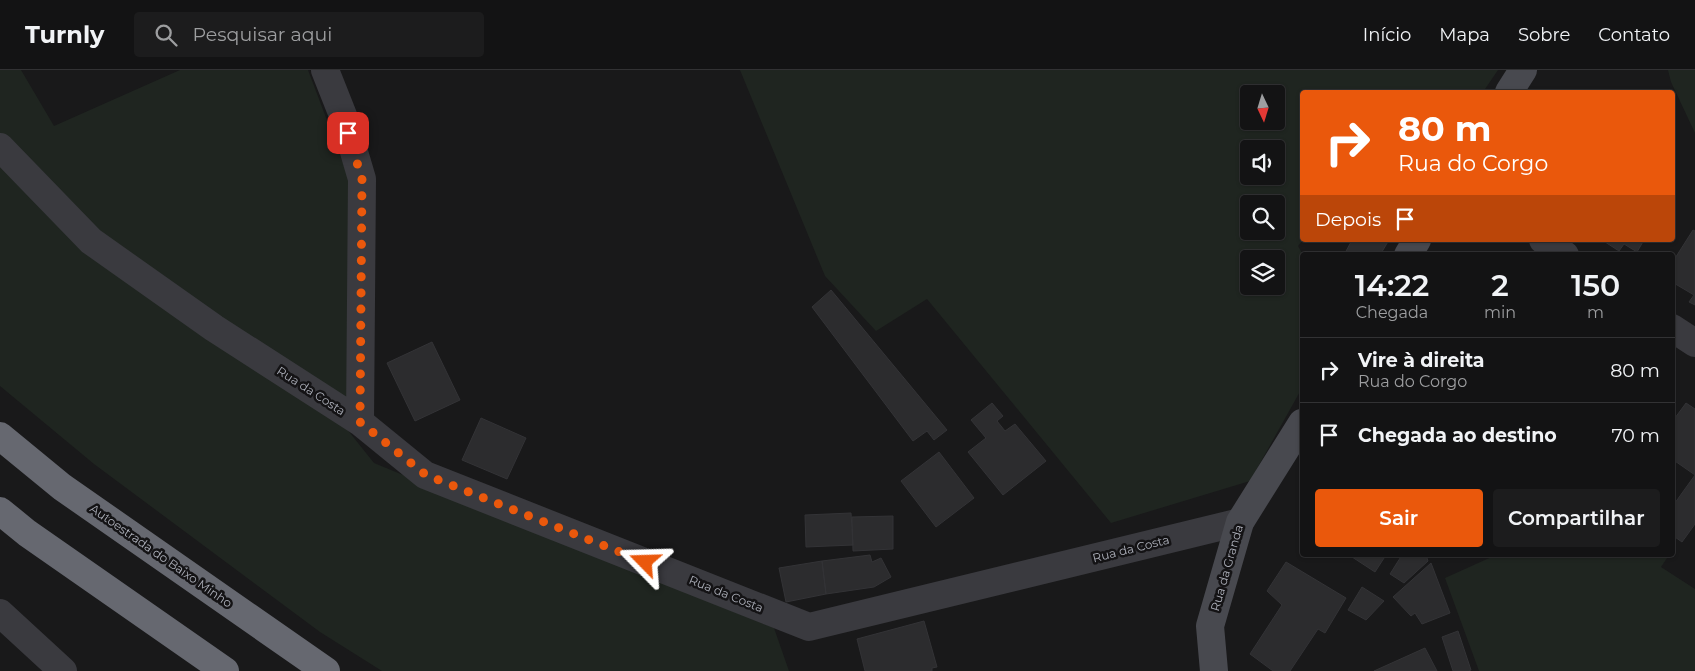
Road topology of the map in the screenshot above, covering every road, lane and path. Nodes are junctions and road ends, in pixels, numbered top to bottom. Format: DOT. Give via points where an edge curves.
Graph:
graph roads {
  1 [pos="325,70"];
  2 [pos="1523,70"];
  3 [pos="1510,90"];
  4 [pos="0,147"];
  5 [pos="1546,242"];
  6 [pos="1561,252"];
  7 [pos="1675,330"];
  8 [pos="1695,343"];
  9 [pos="360,422"];
  10 [pos="1300,425"];
  11 [pos="0,436"];
  12 [pos="0,511"];
  13 [pos="1240,522"];
  14 [pos="0,613"];
  15 [pos="63,671"];
  16 [pos="225,671"];
  17 [pos="326,671"];
  18 [pos="1214,671"];
  1 -- 9 [label="street" via="344,118 362,179"];
  2 -- 3 [label="street"];
  4 -- 9 [label="street, Rua da Costa" via="91,241 214,328"];
  5 -- 6 [label="street"];
  7 -- 8 [label="street"];
  9 -- 13 [label="street, Rua da Costa" via="426,475 809,627"];
  10 -- 13 [label="street, Rua da Granda"];
  11 -- 17 [label="highway, Autoestrada do Baixo Minho" via="62,487"];
  12 -- 16 [label="highway"];
  13 -- 18 [label="street, Rua da Granda" via="1210,626"];
  14 -- 15 [label="street"];
}
